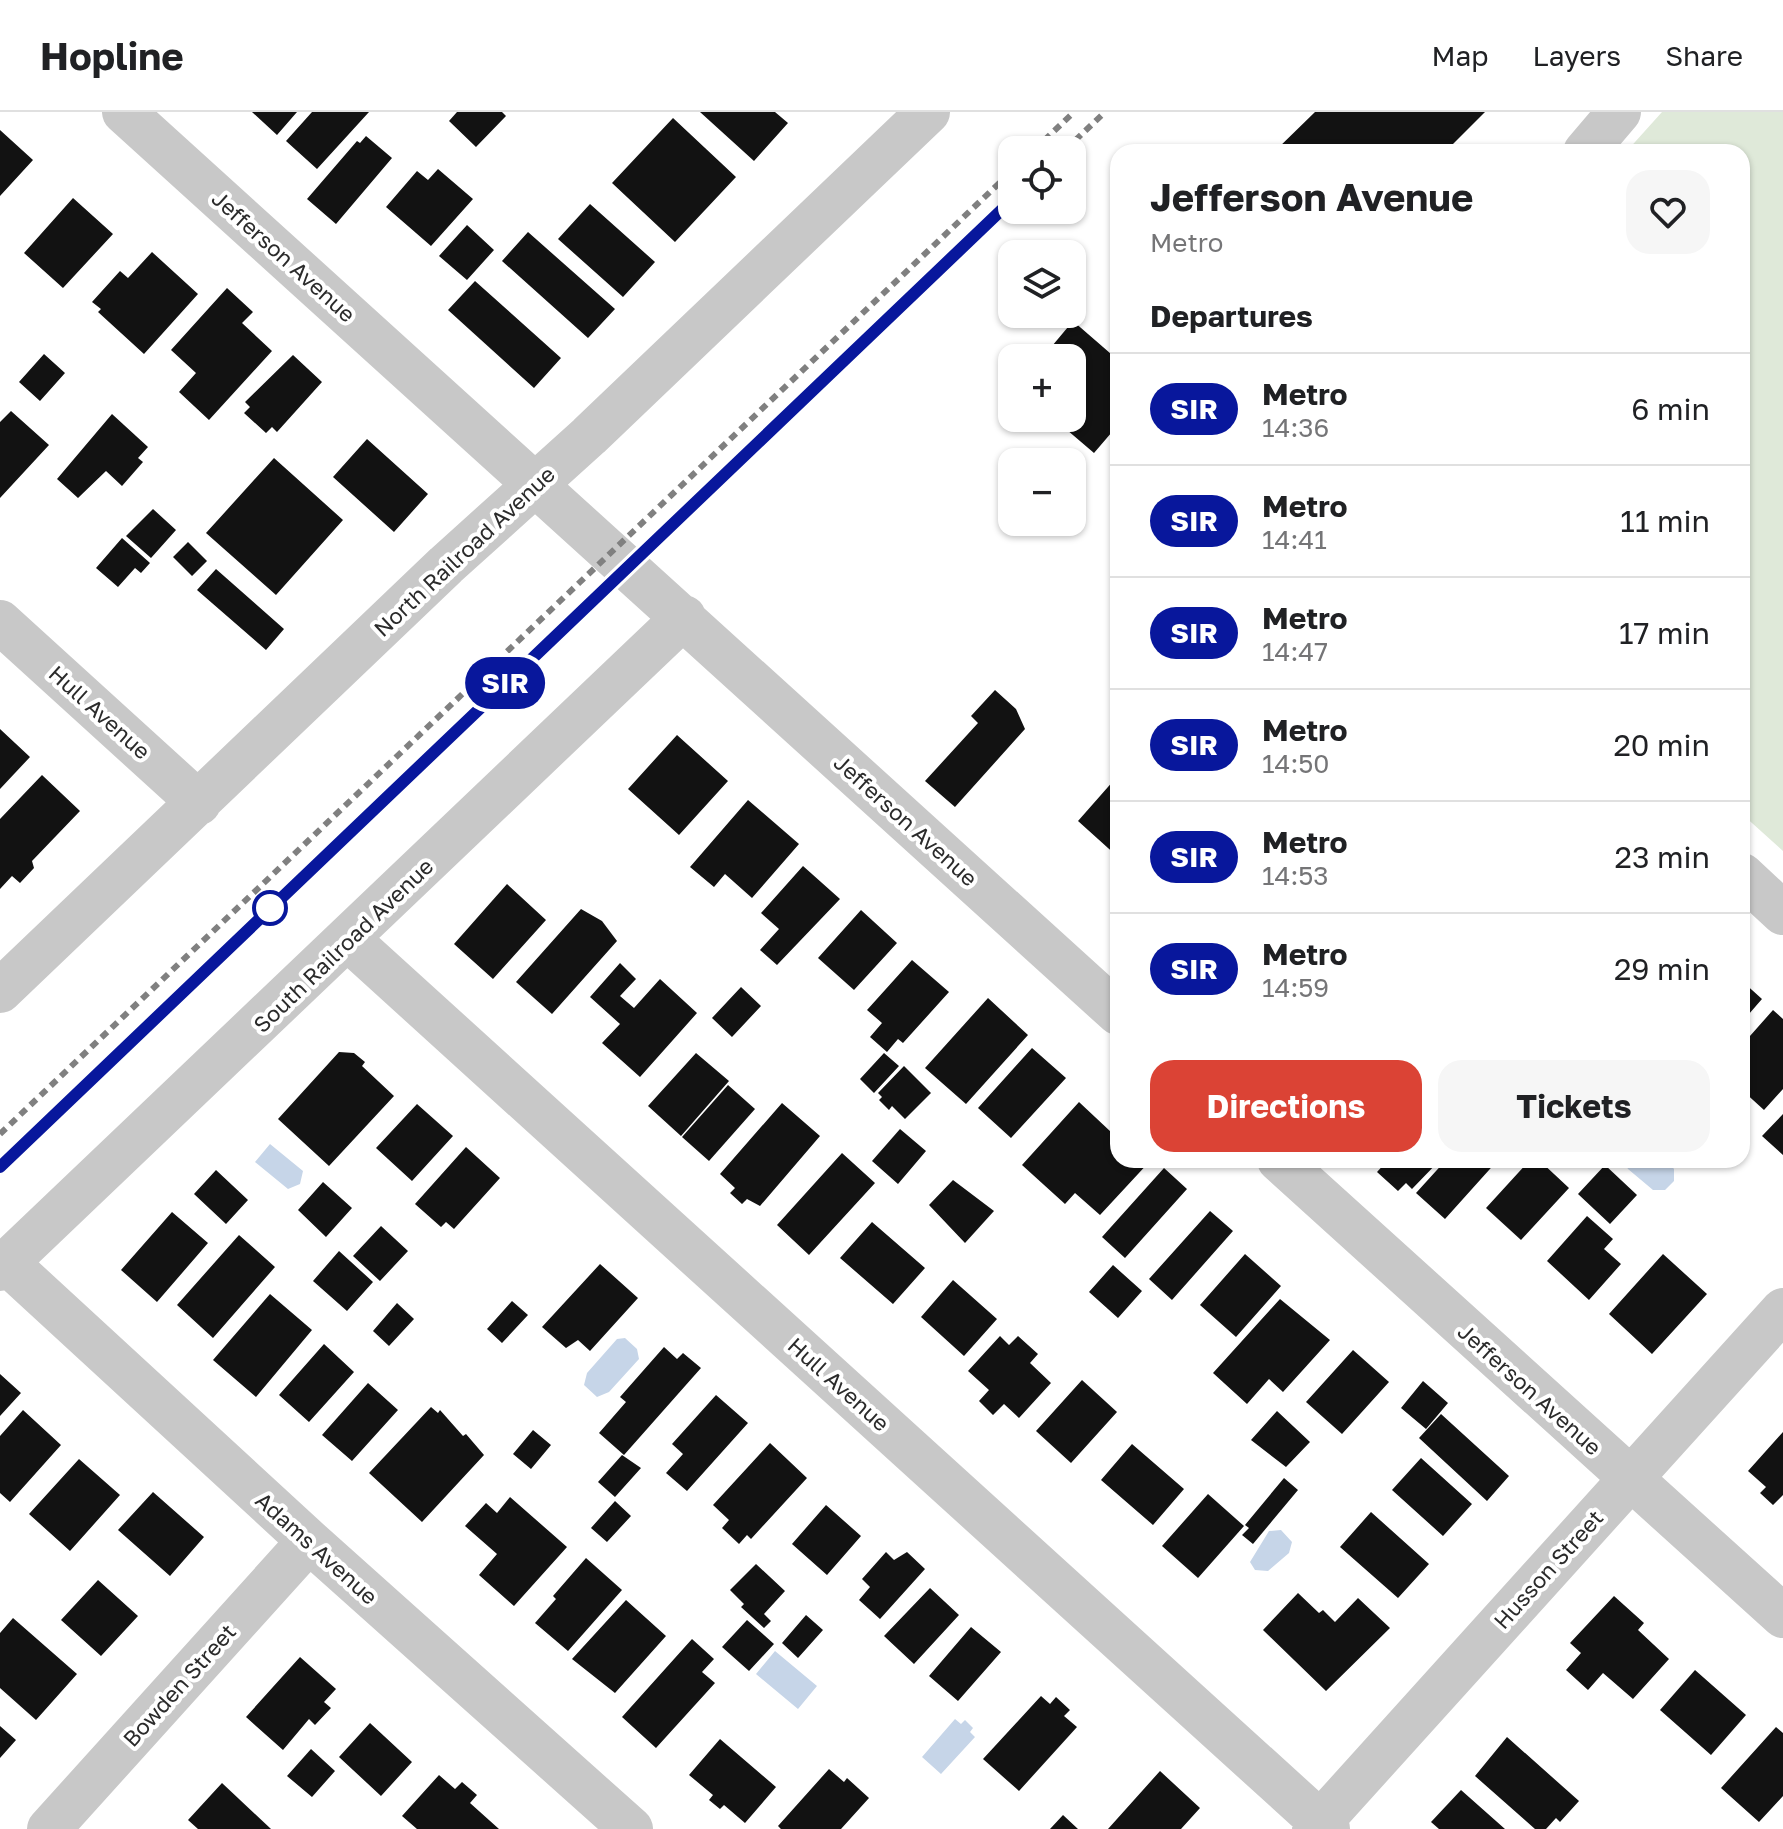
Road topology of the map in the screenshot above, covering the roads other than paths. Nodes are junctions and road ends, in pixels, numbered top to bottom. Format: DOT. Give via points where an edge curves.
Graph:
graph roads {
  1 [pos="124,112"];
  2 [pos="1619,112"];
  3 [pos="912,117"];
  4 [pos="1592,144"];
  5 [pos="537,483"];
  6 [pos="684,617"];
  7 [pos="0,622"];
  8 [pos="199,803"];
  9 [pos="1750,882"];
  10 [pos="1783,913"];
  11 [pos="349,940"];
  12 [pos="0,991"];
  13 [pos="1110,1006"];
  14 [pos="1288,1168"];
  15 [pos="3,1266"];
  16 [pos="1783,1310"];
  17 [pos="1629,1479"];
  18 [pos="309,1541"];
  19 [pos="1783,1616"];
  20 [pos="1321,1827"];
  21 [pos="49,1829"];
  22 [pos="631,1829"];
  1 -- 5 [label="street, Jefferson Avenue"];
  2 -- 4 [label="street"];
  3 -- 5 [label="street, North Railroad Avenue"];
  5 -- 6 [label="street, Jefferson Avenue"];
  5 -- 8 [label="street, North Railroad Avenue"];
  6 -- 11 [label="street, South Railroad Avenue"];
  6 -- 13 [label="street, Jefferson Avenue"];
  7 -- 8 [label="street, Hull Avenue"];
  8 -- 12 [label="street, North Railroad Avenue"];
  9 -- 10 [label="street"];
  11 -- 15 [label="street, South Railroad Avenue"];
  11 -- 20 [label="street, Hull Avenue"];
  14 -- 17 [label="street, Jefferson Avenue"];
  15 -- 18 [label="street, Adams Avenue"];
  16 -- 17 [label="street, Husson Street"];
  17 -- 19 [label="street, Jefferson Avenue"];
  17 -- 20 [label="street, Husson Street"];
  18 -- 21 [label="street, Bowden Street"];
  18 -- 22 [label="street, Adams Avenue"];
}
